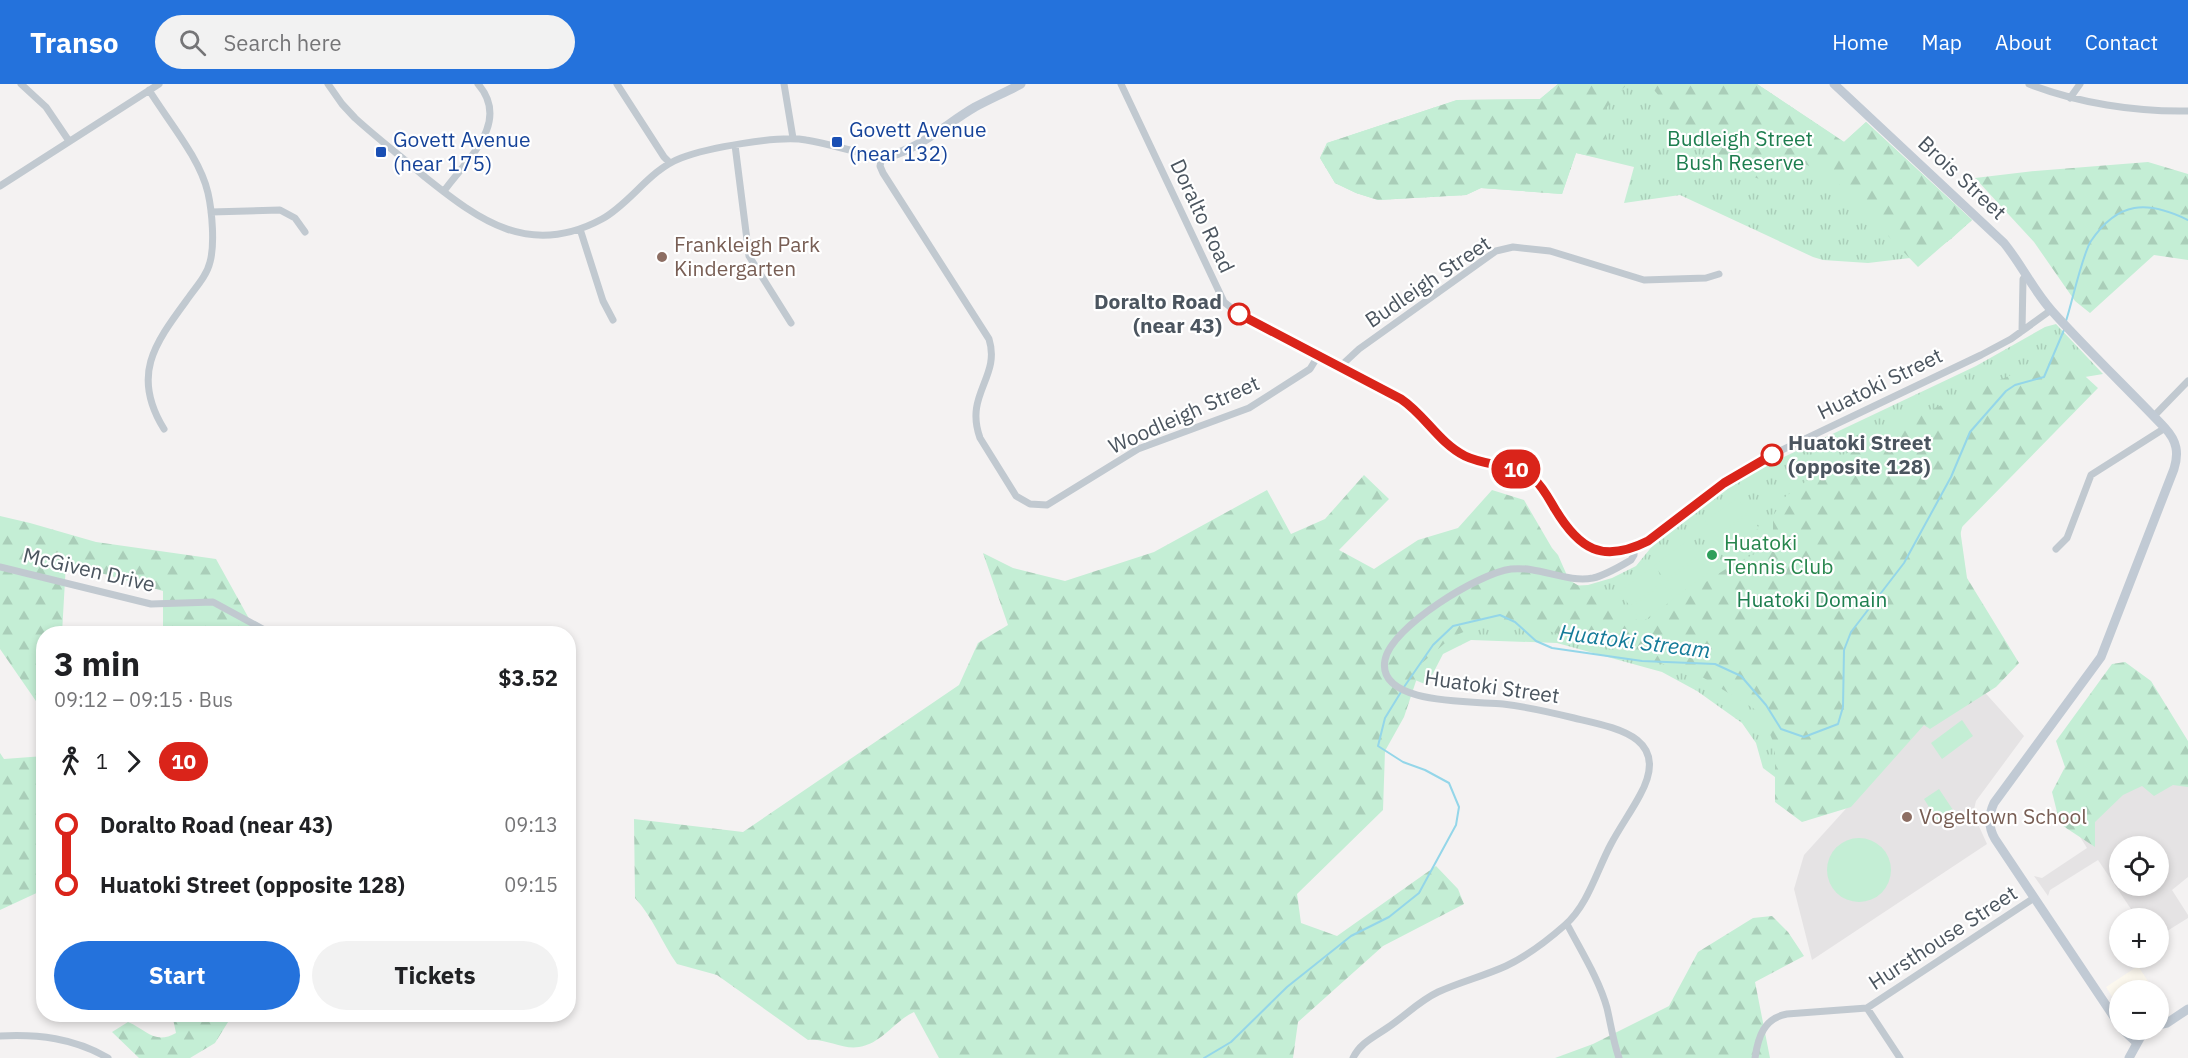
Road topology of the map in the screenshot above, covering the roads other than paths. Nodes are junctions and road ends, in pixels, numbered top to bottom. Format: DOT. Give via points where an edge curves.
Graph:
graph roads {
  1 [pos="21,84"];
  2 [pos="159,84"];
  3 [pos="328,84"];
  4 [pos="478,84"];
  5 [pos="617,84"];
  6 [pos="784,84"];
  7 [pos="1021,84"];
  8 [pos="1121,84"];
  9 [pos="1834,84"];
  10 [pos="2029,84"];
  11 [pos="2080,84"];
  12 [pos="149,90"];
  13 [pos="2070,98"];
  14 [pos="2188,111"];
  15 [pos="793,138"];
  16 [pos="69,141"];
  17 [pos="735,145"];
  18 [pos="882,157"];
  19 [pos="670,163"];
  20 [pos="0,186"];
  21 [pos="444,191"];
  22 [pos="211,212"];
  23 [pos="580,229"];
  24 [pos="305,232"];
  25 [pos="1719,274"];
  26 [pos="2026,275"];
  27 [pos="2051,310"];
  28 [pos="613,320"];
  29 [pos="791,323"];
  30 [pos="2022,331"];
  31 [pos="1318,356"];
  32 [pos="1341,369"];
  33 [pos="2188,381"];
  34 [pos="2154,416"];
  35 [pos="2165,428"];
  36 [pos="164,429"];
  37 [pos="1634,548"];
  38 [pos="2056,549"];
  39 [pos="0,567"];
  40 [pos="257,626"];
  41 [pos="2034,898"];
  42 [pos="1567,924"];
  43 [pos="1867,1008"];
  44 [pos="2188,1009"];
  45 [pos="2109,1010"];
  46 [pos="2169,1022"];
  47 [pos="0,1036"];
  48 [pos="2134,1040"];
  49 [pos="2140,1040"];
  50 [pos="2137,1043"];
  51 [pos="108,1058"];
  52 [pos="1353,1058"];
  53 [pos="1619,1058"];
  54 [pos="1755,1058"];
  55 [pos="1900,1058"];
  56 [pos="2129,1058"];
  1 -- 16 [label="street" via="46,107"];
  2 -- 12 [label="street"];
  3 -- 21 [label="street" via="355,118"];
  4 -- 21 [label="street" via="489,104 485,136"];
  5 -- 19 [label="street"];
  6 -- 15 [label="street"];
  7 -- 18 [label="main road" via="976,106 908,150"];
  8 -- 31 [label="street, Doralto Road" via="1224,302"];
  9 -- 26 [label="main road, Brois Street" via="1997,236"];
  10 -- 13 [label="street"];
  11 -- 13 [label="street"];
  12 -- 16 [label="street"];
  12 -- 22 [label="street" via="201,171"];
  13 -- 14 [label="street"];
  15 -- 17 [label="street"];
  15 -- 18 [label="street"];
  16 -- 20 [label="street"];
  17 -- 19 [label="street" via="702,151"];
  17 -- 29 [label="street" via="749,256"];
  18 -- 31 [label="street, Woodleigh Street" via="882,173 988,339 992,357 976,406 976,429 1016,496 1024,502 1047,505 1138,449 1249,408 1310,369"];
  19 -- 23 [label="street" via="613,212"];
  21 -- 23 [label="street" via="470,212 507,230 549,234"];
  22 -- 24 [label="street" via="280,210 295,218"];
  22 -- 36 [label="street" via="210,263 157,343 149,364 153,412"];
  23 -- 28 [label="street"];
  25 -- 32 [label="street, Budleigh Street" via="1644,280 1550,251 1513,247 1496,251 1359,349"];
  26 -- 27 [label="main road, Brois Street"];
  26 -- 30 [label="street"];
  27 -- 30 [label="street, Huatoki Street"];
  27 -- 34 [label="main road"];
  30 -- 37 [label="street, Huatoki Street" via="1981,355 1761,460"];
  31 -- 32 [label="street, Doralto Road"];
  32 -- 37 [label="street, Doralto Road" via="1414,408 1444,441 1466,456 1513,467 1535,480 1571,534 1590,549 1606,552"];
  33 -- 34 [label="street"];
  34 -- 35 [label="main road"];
  35 -- 38 [label="street" via="2091,475 2067,538"];
  35 -- 41 [label="main road" via="2177,449 2176,463 2107,646 1990,812 1991,832"];
  37 -- 42 [label="street, Huatoki Street" via="1630,560 1594,578 1571,578 1535,569 1494,574 1420,617 1395,640 1384,666 1392,683 1419,697 1514,705 1582,720 1626,732 1646,750 1650,766 1646,783 1609,846 1584,900"];
  39 -- 40 [label="street, McGiven Drive" via="151,603 213,602"];
  41 -- 43 [label="street, Hursthouse Street"];
  41 -- 45 [label="main road"];
  42 -- 52 [label="street, Huatoki Street" via="1514,962 1425,999 1364,1043"];
  42 -- 53 [label="street" via="1606,1007"];
  43 -- 54 [label="street, Hursthouse Street" via="1775,1017 1762,1030"];
  43 -- 55 [label="street"];
  44 -- 46 [label="main road"];
  47 -- 51 [label="street" via="68,1041"];
  48 -- 50 [label="main road"];
  49 -- 50 [label="main road"];
  50 -- 56 [label="main road"];
}
